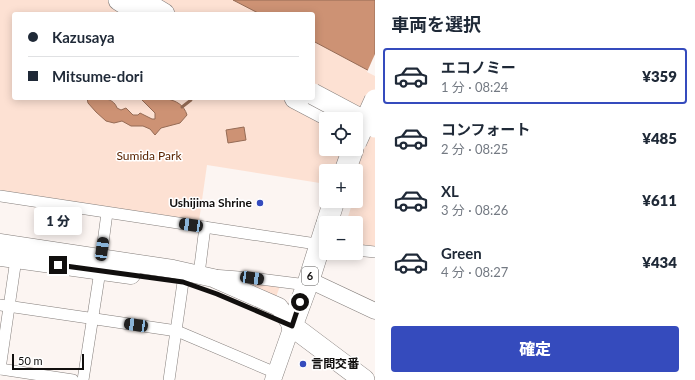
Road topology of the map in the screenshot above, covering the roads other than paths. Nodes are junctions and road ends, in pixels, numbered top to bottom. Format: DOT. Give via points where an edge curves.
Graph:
graph roads {
  1 [pos="119,0"];
  2 [pos="141,0"];
  3 [pos="137,12"];
  4 [pos="161,12"];
  5 [pos="164,12"];
  6 [pos="315,91"];
  7 [pos="315,95"];
  8 [pos="299,100"];
  9 [pos="375,100"];
  10 [pos="322,112"];
  11 [pos="375,123"];
  12 [pos="363,127"];
  13 [pos="375,127"];
  14 [pos="363,134"];
  15 [pos="375,140"];
  16 [pos="0,196"];
  17 [pos="107,213"];
  18 [pos="205,227"];
  19 [pos="319,238"];
  20 [pos="0,243"];
  21 [pos="363,251"];
  22 [pos="319,252"];
  23 [pos="375,252"];
  24 [pos="8,258"];
  25 [pos="100,264"];
  26 [pos="191,278"];
  27 [pos="308,282"];
  28 [pos="4,306"];
  29 [pos="375,311"];
  30 [pos="92,319"];
  31 [pos="292,326"];
  32 [pos="177,330"];
  33 [pos="0,369"];
  34 [pos="274,376"];
  35 [pos="73,380"];
  36 [pos="83,380"];
  37 [pos="169,380"];
  38 [pos="364,380"];
  1 -- 3 [label="highway"];
  2 -- 4 [label="highway"];
  2 -- 5 [label="street"];
  6 -- 11 [label="street"];
  7 -- 13 [label="highway, bridge"];
  8 -- 10 [label="highway"];
  9 -- 12 [label="highway, bridge"];
  14 -- 15 [label="highway"];
  16 -- 17 [label="street"];
  17 -- 18 [label="street"];
  17 -- 25 [label="street"];
  18 -- 19 [label="street"];
  18 -- 26 [label="street"];
  20 -- 25 [label="main road"];
  21 -- 23 [label="street"];
  22 -- 27 [label="highway, 6"];
  24 -- 25 [label="main road"];
  24 -- 28 [label="street"];
  25 -- 26 [label="main road"];
  25 -- 30 [label="street"];
  26 -- 27 [label="street" via="252,278"];
  26 -- 31 [label="main road" via="217,294"];
  26 -- 32 [label="street"];
  27 -- 29 [label="street"];
  27 -- 31 [label="highway, 6"];
  28 -- 30 [label="street"];
  28 -- 33 [label="street"];
  30 -- 32 [label="street"];
  30 -- 36 [label="street"];
  31 -- 34 [label="street"];
  31 -- 38 [label="highway"];
  32 -- 34 [label="street"];
  32 -- 37 [label="street"];
  33 -- 35 [label="street"];
}
